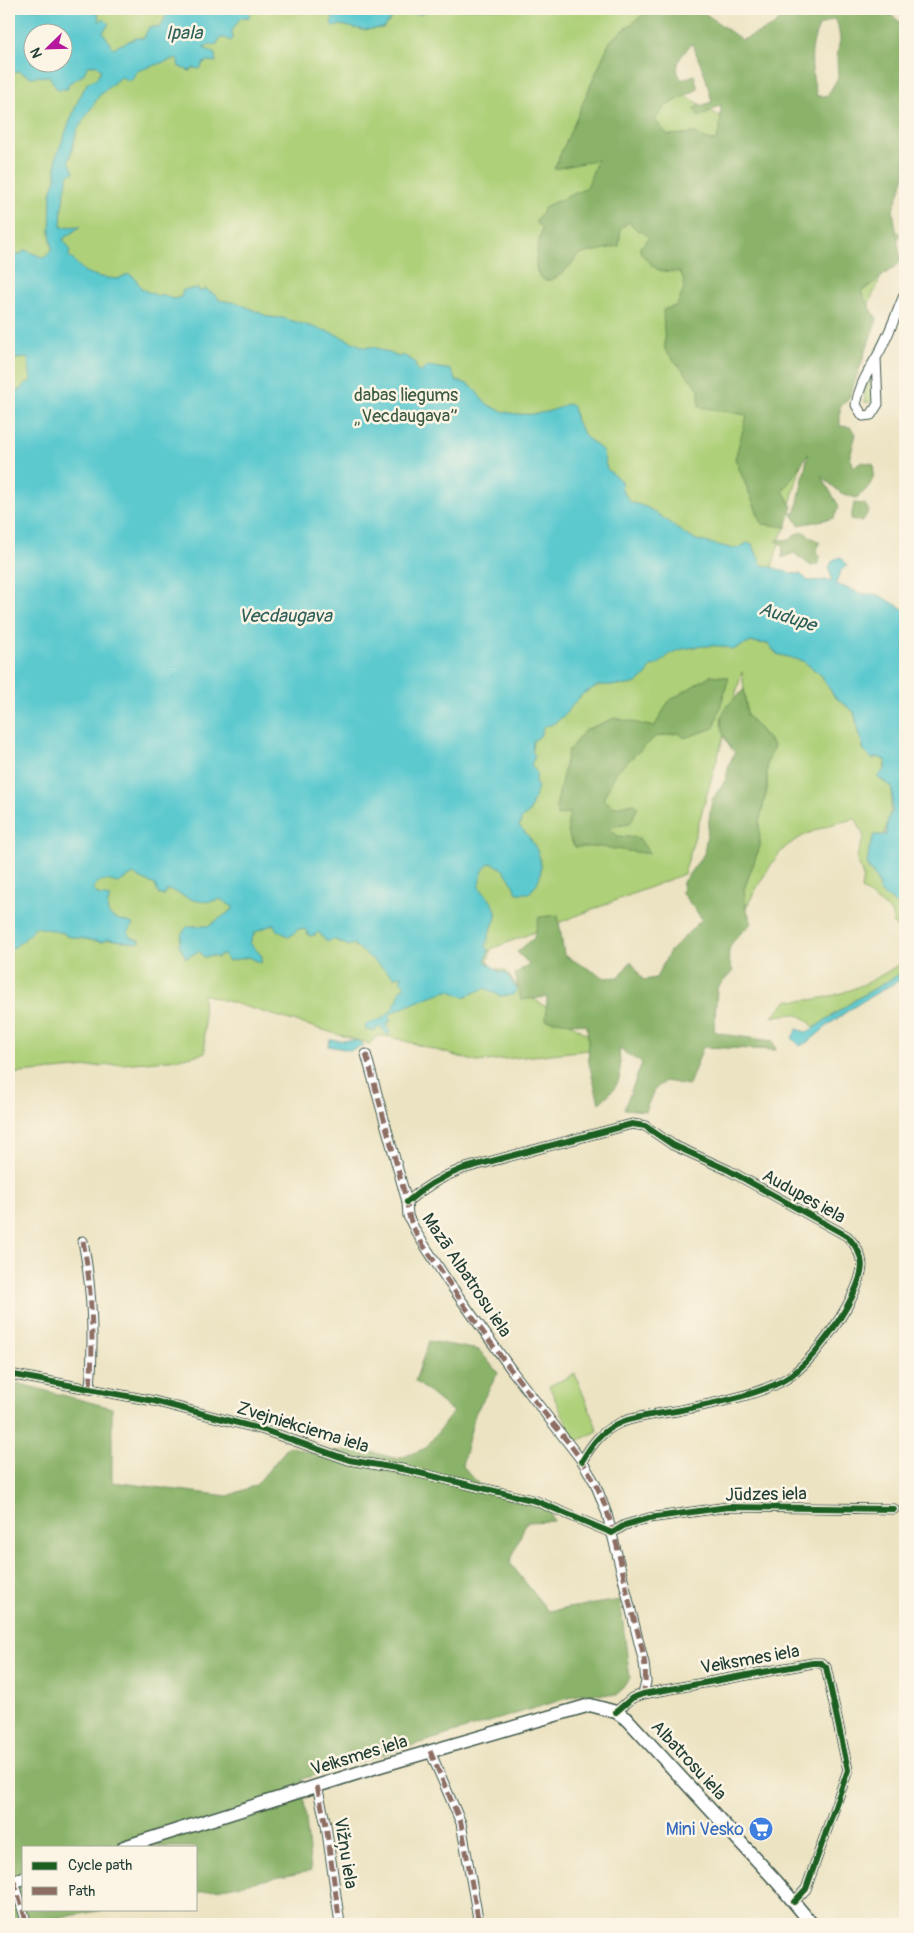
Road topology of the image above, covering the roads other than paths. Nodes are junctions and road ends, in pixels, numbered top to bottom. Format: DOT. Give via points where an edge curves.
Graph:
graph roads {
  1 [pos="905,293"];
  2 [pos="876,358"];
  3 [pos="366,1054"];
  4 [pos="407,1202"];
  5 [pos="83,1241"];
  6 [pos="9,1374"];
  7 [pos="90,1388"];
  8 [pos="582,1461"];
  9 [pos="894,1509"];
  10 [pos="612,1533"];
  11 [pos="643,1694"];
  12 [pos="616,1712"];
  13 [pos="430,1751"];
  14 [pos="316,1786"];
  15 [pos="127,1846"];
  16 [pos="16,1881"];
  17 [pos="794,1902"];
  18 [pos="22,1904"];
  19 [pos="23,1910"];
  20 [pos="27,1924"];
  21 [pos="340,1924"];
  22 [pos="479,1924"];
  23 [pos="812,1924"];
  1 -- 2 [label="street"];
  2 -- 2 [label="street" via="865,373 858,393 856,405 863,416 871,415 878,404"];
  3 -- 4 [label="street, Mazā Albatrosu iela"];
  4 -- 8 [label="street, Mazā Albatrosu iela" via="408,1216 416,1232 447,1280"];
  4 -- 8 [label="street, Audupes iela" via="420,1190 462,1169 632,1124 645,1126 673,1145 728,1170 847,1236 857,1247 862,1260 862,1276 849,1302 828,1337 789,1377 727,1400 621,1422 596,1439"];
  5 -- 7 [label="street" via="88,1263"];
  6 -- 7 [label="street, Zvejniekciema iela"];
  7 -- 10 [label="street, Zvejniekciema iela" via="255,1428 349,1460 407,1470 536,1501"];
  8 -- 10 [label="street" via="595,1483"];
  9 -- 10 [label="street, Jūdzes iela" via="728,1507 649,1518 625,1525"];
  10 -- 11 [label="street" via="644,1663 646,1682"];
  11 -- 12 [label="street, Veiksmes iela" via="632,1698"];
  11 -- 17 [label="street, Veiksmes iela" via="813,1663 826,1667 848,1770 806,1889"];
  12 -- 13 [label="main road, Veiksmes iela" via="590,1705"];
  12 -- 17 [label="main road, Albatrosu iela" via="638,1730"];
  13 -- 14 [label="main road, Veiksmes iela"];
  13 -- 22 [label="street" via="461,1823"];
  14 -- 15 [label="main road, Veiksmes iela"];
  14 -- 21 [label="street, Vižņu iela" via="326,1825"];
  16 -- 18 [label="street"];
  17 -- 23 [label="main road, Albatrosu iela"];
  19 -- 20 [label="street"];
}
